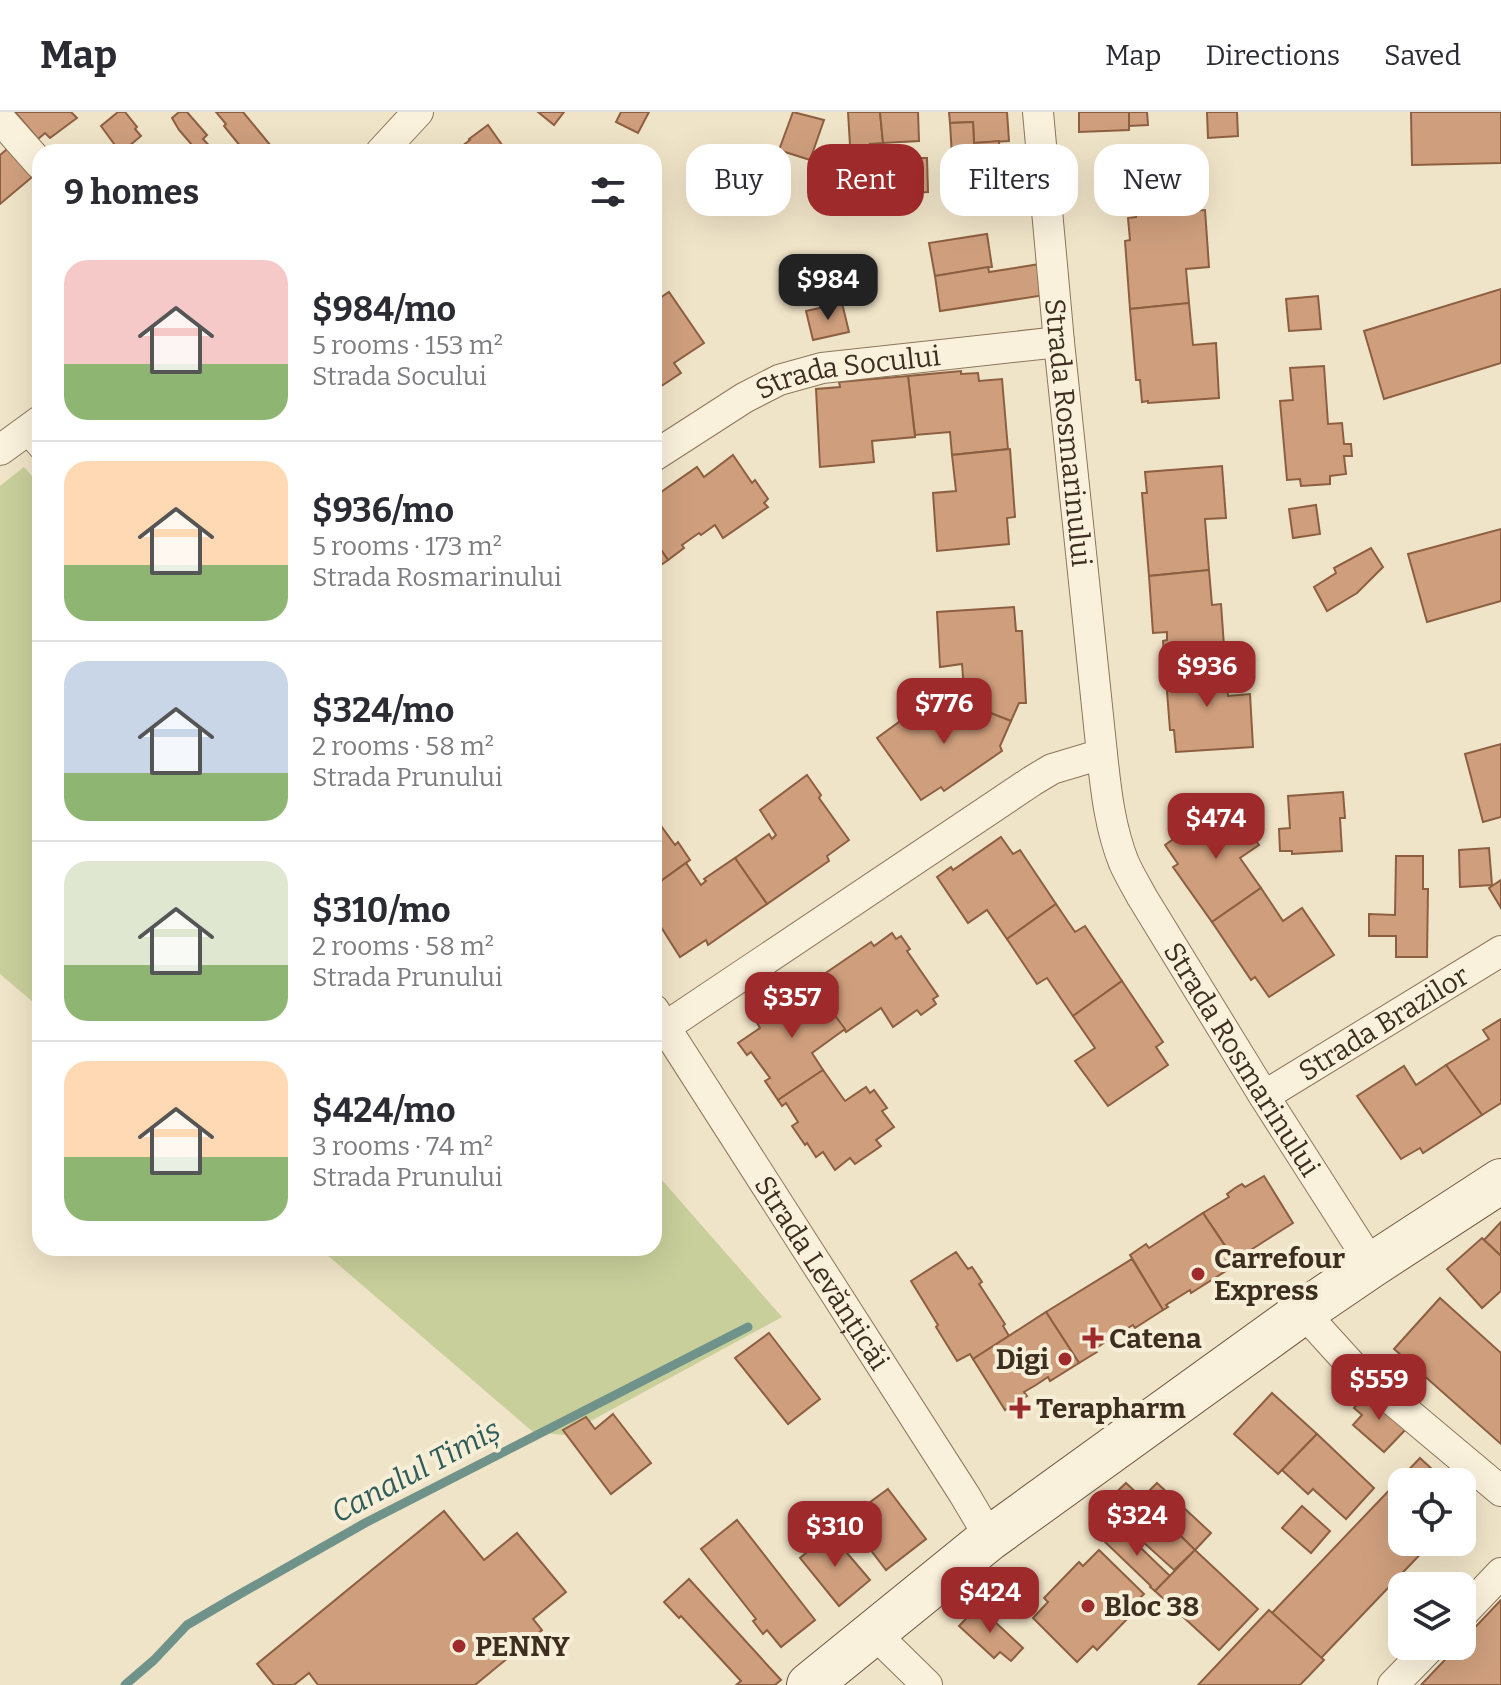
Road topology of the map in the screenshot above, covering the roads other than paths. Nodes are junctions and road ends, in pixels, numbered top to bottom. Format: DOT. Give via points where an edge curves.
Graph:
graph roads {
  1 [pos="418,112"];
  2 [pos="1038,112"];
  3 [pos="0,119"];
  4 [pos="390,144"];
  5 [pos="32,155"];
  6 [pos="1059,342"];
  7 [pos="662,451"];
  8 [pos="1102,754"];
  9 [pos="1501,951"];
  10 [pos="662,1017"];
  11 [pos="662,1021"];
  12 [pos="1264,1096"];
  13 [pos="1501,1181"];
  14 [pos="1372,1265"];
  15 [pos="1303,1312"];
  16 [pos="1501,1491"];
  17 [pos="990,1538"];
  18 [pos="1501,1573"];
  19 [pos="1476,1599"];
  20 [pos="874,1633"];
  21 [pos="1417,1660"];
  22 [pos="809,1685"];
  23 [pos="927,1685"];
  24 [pos="1393,1685"];
  1 -- 4 [label="street"];
  2 -- 6 [label="street, Strada Rosmarinului"];
  3 -- 5 [label="street"];
  6 -- 7 [label="street, Strada Socului" via="822,368 779,380 744,398"];
  6 -- 8 [label="street, Strada Rosmarinului"];
  8 -- 10 [label="street" via="1052,769"];
  8 -- 12 [label="street, Strada Rosmarinului" via="1124,863"];
  9 -- 12 [label="street, Strada Brazilor"];
  11 -- 17 [label="street, Strada Levănțicăi"];
  12 -- 14 [label="street, Strada Rosmarinului"];
  13 -- 14 [label="street"];
  14 -- 15 [label="street"];
  15 -- 16 [label="street" via="1353,1367"];
  15 -- 17 [label="street"];
  17 -- 20 [label="street"];
  18 -- 19 [label="street"];
  20 -- 22 [label="street"];
  20 -- 23 [label="street"];
  21 -- 24 [label="street"];
}
